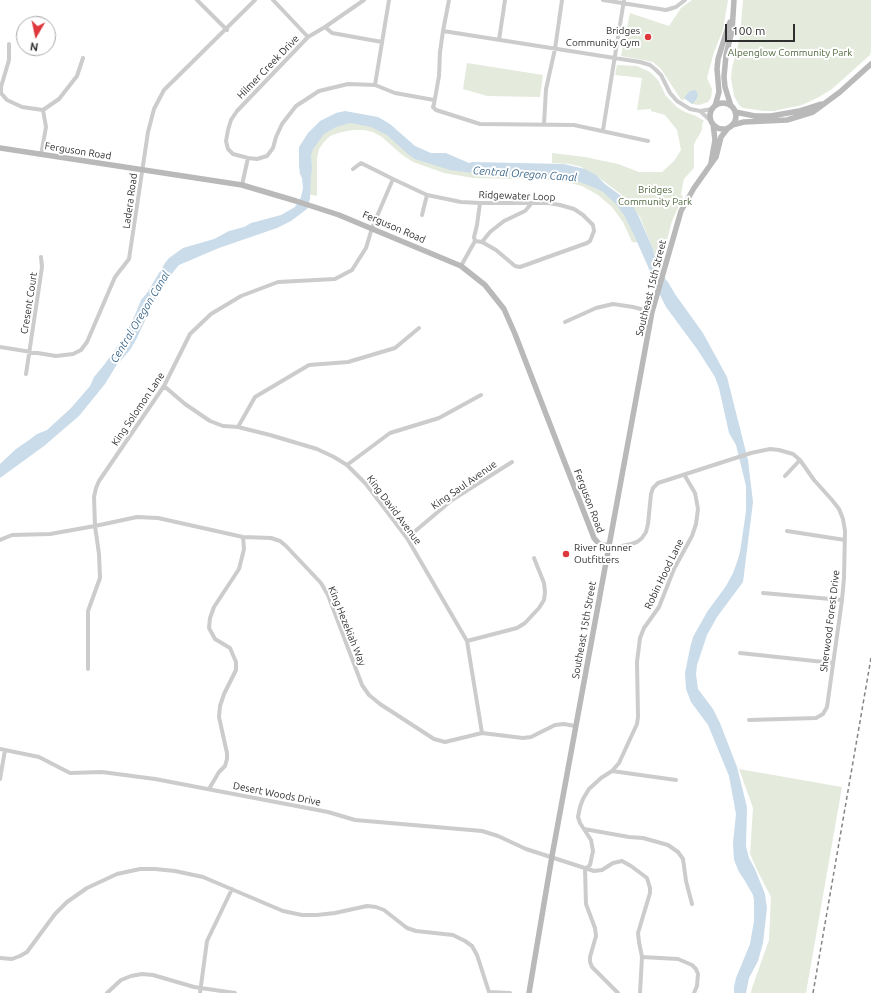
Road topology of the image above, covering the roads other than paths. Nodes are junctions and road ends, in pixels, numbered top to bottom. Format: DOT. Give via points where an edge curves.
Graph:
graph roads {
  1 [pos="197,0"];
  2 [pos="255,0"];
  3 [pos="273,0"];
  4 [pos="364,0"];
  5 [pos="389,0"];
  6 [pos="449,0"];
  7 [pos="505,0"];
  8 [pos="562,0"];
  9 [pos="603,0"];
  10 [pos="685,0"];
  11 [pos="734,0"];
  12 [pos="624,2"];
  13 [pos="731,20"];
  14 [pos="325,27"];
  15 [pos="226,30"];
  16 [pos="443,31"];
  17 [pos="308,37"];
  18 [pos="499,40"];
  19 [pos="382,42"];
  20 [pos="9,44"];
  21 [pos="555,49"];
  22 [pos="83,58"];
  23 [pos="614,59"];
  24 [pos="871,64"];
  25 [pos="375,85"];
  26 [pos="434,100"];
  27 [pos="824,104"];
  28 [pos="731,106"];
  29 [pos="714,107"];
  30 [pos="43,110"];
  31 [pos="700,111"];
  32 [pos="735,112"];
  33 [pos="712,122"];
  34 [pos="544,124"];
  35 [pos="730,126"];
  36 [pos="603,130"];
  37 [pos="648,141"];
  38 [pos="0,148"];
  39 [pos="41,155"];
  40 [pos="248,158"];
  41 [pos="711,164"];
  42 [pos="353,168"];
  43 [pos="142,171"];
  44 [pos="393,180"];
  45 [pos="242,186"];
  46 [pos="428,195"];
  47 [pos="480,203"];
  48 [pos="531,204"];
  49 [pos="422,215"];
  50 [pos="372,228"];
  51 [pos="475,241"];
  52 [pos="482,242"];
  53 [pos="41,257"];
  54 [pos="461,266"];
  55 [pos="652,312"];
  56 [pos="565,322"];
  57 [pos="420,328"];
  58 [pos="0,347"];
  59 [pos="29,352"];
  60 [pos="26,374"];
  61 [pos="164,386"];
  62 [pos="481,396"];
  63 [pos="238,427"];
  64 [pos="800,460"];
  65 [pos="512,462"];
  66 [pos="346,465"];
  67 [pos="685,476"];
  68 [pos="785,476"];
  69 [pos="95,526"];
  70 [pos="787,531"];
  71 [pos="243,537"];
  72 [pos="407,538"];
  73 [pos="0,540"];
  74 [pos="844,540"];
  75 [pos="608,546"];
  76 [pos="534,558"];
  77 [pos="763,592"];
  78 [pos="842,600"];
  79 [pos="467,641"];
  80 [pos="740,653"];
  81 [pos="833,663"];
  82 [pos="88,669"];
  83 [pos="749,720"];
  84 [pos="575,726"];
  85 [pos="482,733"];
  86 [pos="2,750"];
  87 [pos="612,771"];
  88 [pos="0,779"];
  89 [pos="676,780"];
  90 [pos="208,789"];
  91 [pos="584,829"];
  92 [pos="552,856"];
  93 [pos="585,869"];
  94 [pos="232,889"];
  95 [pos="692,904"];
  96 [pos="642,957"];
  97 [pos="0,958"];
  98 [pos="201,988"];
  99 [pos="107,993"];
  100 [pos="200,993"];
  101 [pos="235,993"];
  102 [pos="488,993"];
  103 [pos="510,993"];
  104 [pos="529,993"];
  105 [pos="618,993"];
  106 [pos="640,993"];
  107 [pos="694,993"];
  1 -- 15 [label="street"];
  2 -- 15 [label="street, Ladera Road"];
  3 -- 17 [label="street"];
  4 -- 14 [label="street, Hilmer Creek Drive"];
  5 -- 19 [label="street"];
  6 -- 16 [label="street"];
  7 -- 18 [label="street"];
  8 -- 21 [label="street"];
  9 -- 12 [label="street"];
  10 -- 12 [label="street" via="676,7 666,10"];
  11 -- 13 [label="main road"];
  12 -- 23 [label="street"];
  13 -- 28 [label="main road" via="732,31 724,77"];
  13 -- 29 [label="main road" via="718,59 719,92"];
  14 -- 17 [label="street, Hilmer Creek Drive"];
  14 -- 19 [label="street" via="332,33"];
  15 -- 43 [label="street, Ladera Road" via="164,90 154,109"];
  16 -- 18 [label="street"];
  16 -- 26 [label="street"];
  17 -- 40 [label="street, Hilmer Creek Drive" via="231,120 226,139 228,149 233,154"];
  18 -- 21 [label="street"];
  19 -- 25 [label="street"];
  20 -- 30 [label="street" via="9,60 1,93 7,100 22,107"];
  21 -- 23 [label="street"];
  21 -- 34 [label="street" via="546,89"];
  22 -- 30 [label="street" via="77,76 60,99"];
  23 -- 31 [label="street" via="650,65 661,75 677,101"];
  23 -- 36 [label="street"];
  24 -- 27 [label="main road"];
  25 -- 26 [label="street"];
  25 -- 40 [label="street" via="348,84 311,95 296,106 286,118 267,156"];
  26 -- 34 [label="street" via="433,108 436,110 480,124"];
  27 -- 32 [label="main road" via="771,116"];
  27 -- 35 [label="main road" via="813,112 787,120 744,122"];
  28 -- 29 [label="main road" via="723,103"];
  28 -- 32 [label="main road"];
  29 -- 31 [label="street"];
  29 -- 33 [label="main road" via="710,117"];
  30 -- 39 [label="street" via="46,127"];
  31 -- 33 [label="street"];
  32 -- 35 [label="main road" via="735,119"];
  33 -- 35 [label="main road" via="720,128"];
  33 -- 41 [label="main road, Southeast 15th Street" via="715,140"];
  34 -- 36 [label="street" via="574,125"];
  35 -- 41 [label="main road, Southeast 15th Street" via="721,137 716,157"];
  36 -- 37 [label="street"];
  38 -- 39 [label="main road, Ferguson Road"];
  39 -- 43 [label="main road, Ferguson Road"];
  40 -- 45 [label="street"];
  41 -- 55 [label="main road, Southeast 15th Street" via="681,211"];
  42 -- 44 [label="street, Ridgewater Loop" via="361,163"];
  43 -- 45 [label="main road, Ferguson Road"];
  43 -- 59 [label="street, Ladera Road" via="129,259 115,277 87,342 81,350 72,354 56,356"];
  44 -- 46 [label="street, Ridgewater Loop"];
  44 -- 50 [label="street"];
  45 -- 50 [label="main road, Ferguson Road" via="339,214"];
  46 -- 47 [label="street, Ridgewater Loop"];
  46 -- 49 [label="street"];
  47 -- 48 [label="street, Ridgewater Loop"];
  47 -- 51 [label="street"];
  48 -- 52 [label="street" via="504,221"];
  48 -- 52 [label="street, Ridgewater Loop" via="560,205 574,209 592,225 593,236 587,243 520,267"];
  50 -- 54 [label="main road, Ferguson Road"];
  50 -- 61 [label="street, King Solomon Lane" via="366,248 352,270 335,279 278,282 242,296 211,314 190,334"];
  51 -- 52 [label="street, Ridgewater Loop"];
  51 -- 54 [label="street"];
  53 -- 59 [label="street, Cresent Court" via="42,266"];
  54 -- 75 [label="main road, Ferguson Road" via="485,285 504,309 594,538 599,544"];
  55 -- 56 [label="street" via="613,304 596,308"];
  55 -- 75 [label="main road, Southeast 15th Street"];
  57 -- 63 [label="street" via="395,348 348,362 309,365 255,397"];
  58 -- 59 [label="street, Ladera Road"];
  59 -- 60 [label="street, Cresent Court"];
  61 -- 63 [label="street, King David Avenue" via="210,421 223,426"];
  61 -- 69 [label="street, King Solomon Lane" via="99,481 94,497"];
  62 -- 66 [label="street" via="439,418 390,433"];
  63 -- 66 [label="street, King David Avenue" via="317,449"];
  64 -- 67 [label="street, Sherwood Forest Drive" via="793,454 770,449 737,457"];
  64 -- 68 [label="street"];
  64 -- 74 [label="street, Sherwood Forest Drive" via="839,509 843,519"];
  65 -- 72 [label="street, King Saul Avenue" via="452,500"];
  66 -- 72 [label="street, King David Avenue" via="366,484"];
  67 -- 75 [label="street, Sherwood Forest Drive" via="658,483 653,488 648,524 642,538 631,544"];
  67 -- 87 [label="street, Robin Hood Lane" via="695,493 698,509 696,524 659,607 640,638 637,662 637,724 619,763"];
  69 -- 71 [label="street, King Hezekiah Way" via="137,517 158,518"];
  69 -- 73 [label="street, King Hezekiah Way" via="50,534 12,535"];
  69 -- 82 [label="street, King Solomon Lane" via="100,578 88,611"];
  70 -- 74 [label="street"];
  71 -- 85 [label="street, King Hezekiah Way" via="271,538 280,541 321,583 328,595 362,685 369,694 434,739 445,742"];
  71 -- 90 [label="street" via="244,549 239,569 214,607 210,618 210,628 215,638 230,648 236,662 236,670 220,706 219,717 228,753 227,759 225,766"];
  72 -- 79 [label="street, King David Avenue"];
  74 -- 78 [label="street, Sherwood Forest Drive"];
  75 -- 84 [label="main road, Southeast 15th Street"];
  76 -- 79 [label="street" via="545,592 539,608 517,628"];
  77 -- 78 [label="street"];
  78 -- 81 [label="street, Sherwood Forest Drive"];
  79 -- 85 [label="street, King David Avenue"];
  80 -- 81 [label="street"];
  81 -- 83 [label="street, Sherwood Forest Drive" via="827,707 822,714 816,718"];
  84 -- 85 [label="street, King Hezekiah Way" via="555,725 531,737 523,738"];
  84 -- 92 [label="main road, Southeast 15th Street"];
  86 -- 88 [label="street"];
  86 -- 90 [label="street, Desert Woods Drive" via="39,757 70,774 102,772"];
  87 -- 89 [label="street"];
  87 -- 91 [label="street, Robin Hood Lane" via="589,789 583,799 578,817"];
  90 -- 92 [label="street, Desert Woods Drive" via="328,812 355,820 482,831 526,849"];
  91 -- 93 [label="street, Robin Hood Lane" via="591,840 593,851 590,865"];
  91 -- 95 [label="street" via="643,838 668,845 683,859"];
  92 -- 93 [label="street, Desert Woods Drive"];
  92 -- 104 [label="main road, Southeast 15th Street"];
  93 -- 96 [label="street" via="602,870 622,861 647,878 650,893 638,933"];
  93 -- 105 [label="street" via="586,904 596,936 590,962"];
  94 -- 97 [label="street" via="203,877 175,871 147,868 117,874 87,888 67,902 24,955"];
  94 -- 98 [label="street" via="207,941"];
  94 -- 102 [label="street" via="264,904 302,915 376,907 384,910 407,928 453,935 472,946"];
  96 -- 106 [label="street"];
  96 -- 107 [label="street" via="678,959 692,965 698,974"];
  98 -- 99 [label="street" via="142,974 121,980"];
  98 -- 100 [label="street"];
  98 -- 101 [label="street"];
  102 -- 103 [label="street"];
}
